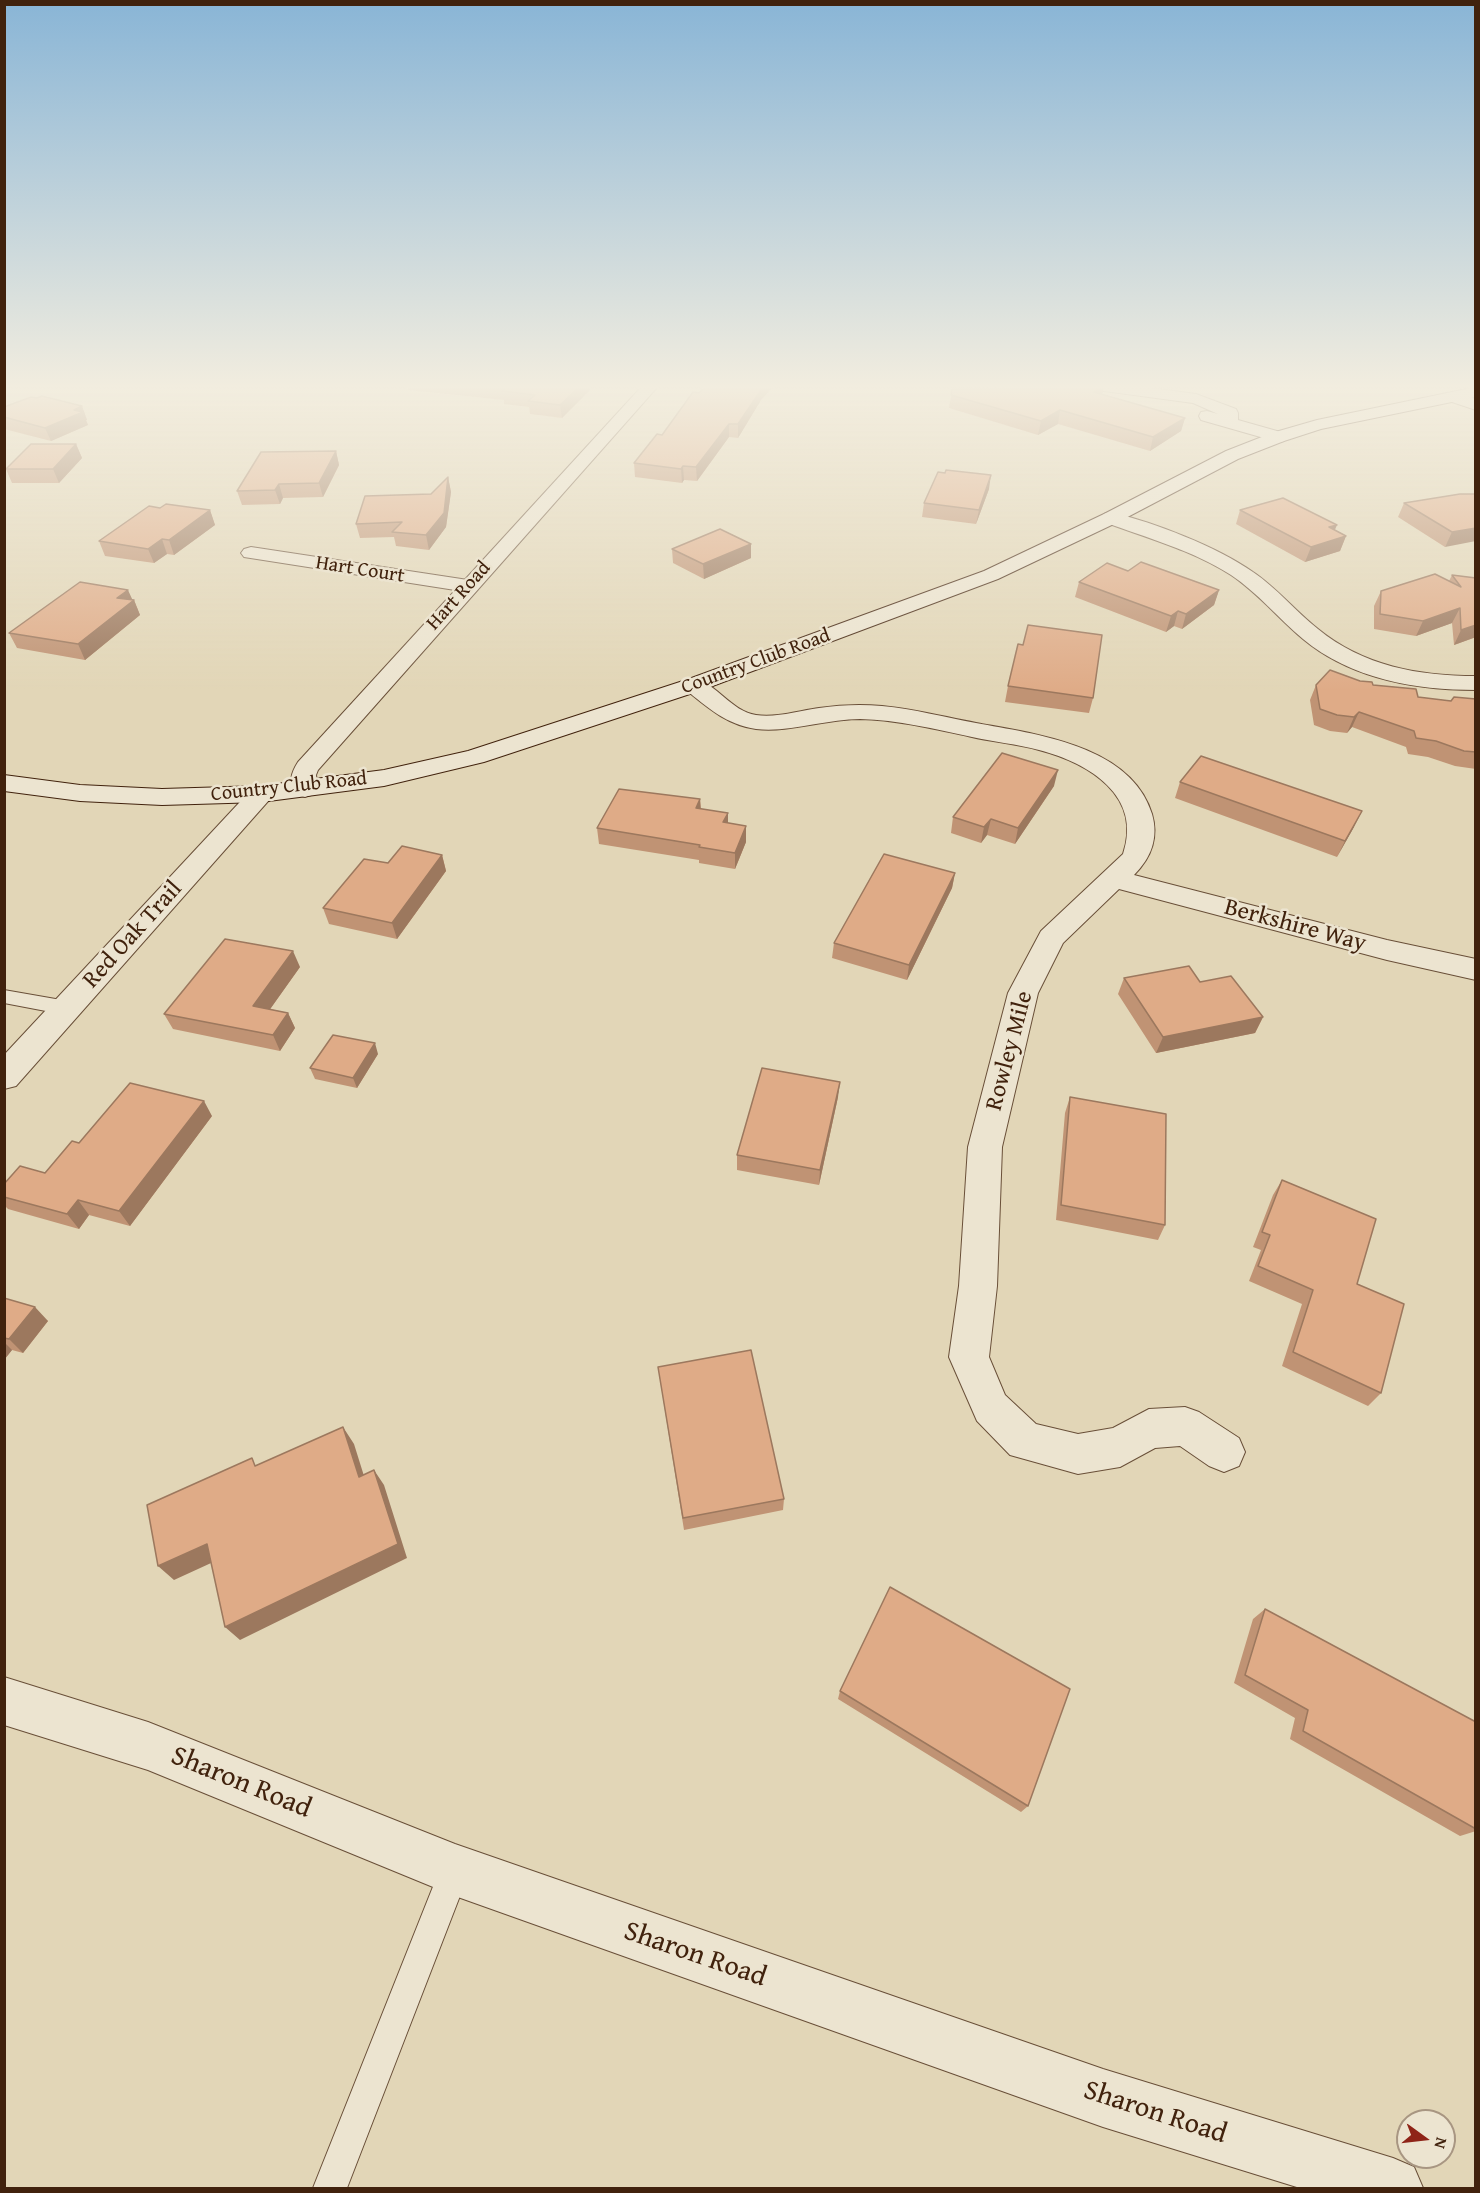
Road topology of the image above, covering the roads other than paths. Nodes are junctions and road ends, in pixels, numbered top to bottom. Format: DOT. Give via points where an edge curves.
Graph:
graph roads {
  1 [pos="559,486"];
  2 [pos="1172,486"];
  3 [pos="1111,518"];
  4 [pos="251,554"];
  5 [pos="468,586"];
  6 [pos="1476,682"];
  7 [pos="694,685"];
  8 [pos="4,783"];
  9 [pos="306,789"];
  10 [pos="261,794"];
  11 [pos="1116,879"];
  12 [pos="1476,970"];
  13 [pos="4,996"];
  14 [pos="67,1008"];
  15 [pos="4,1077"];
  16 [pos="1224,1452"];
  17 [pos="4,1701"];
  18 [pos="455,1870"];
  19 [pos="330,2188"];
  20 [pos="1393,2188"];
  1 -- 5 [label="street, Hart Road"];
  2 -- 3 [label="street, Country Club Road"];
  3 -- 6 [label="street" via="1210,555 1238,570 1264,588 1309,633 1343,656 1411,677"];
  3 -- 7 [label="street, Country Club Road" via="991,576"];
  4 -- 5 [label="street, Hart Court"];
  5 -- 9 [label="street, Hart Road" via="307,767 303,775"];
  7 -- 9 [label="street, Country Club Road" via="475,757 384,778"];
  7 -- 11 [label="street, Rowley Mile" via="730,713 755,722 837,713 879,713 1070,752 1120,783 1136,802 1143,824 1142,845"];
  8 -- 10 [label="street, Country Club Road" via="80,793 162,797"];
  9 -- 10 [label="street, Country Club Road"];
  10 -- 14 [label="street, Red Oak Trail"];
  11 -- 12 [label="street, Berkshire Way"];
  11 -- 16 [label="street, Rowley Mile" via="1051,938 1023,993 985,1147 978,1286 969,1357 991,1408 1025,1441 1078,1454 1120,1447 1149,1429 1185,1426"];
  13 -- 14 [label="lane"];
  14 -- 15 [label="street, Red Oak Trail"];
  17 -- 18 [label="street, Sharon Road" via="148,1746"];
  18 -- 19 [label="lane"];
  18 -- 20 [label="street, Sharon Road" via="1103,2098"];
}
